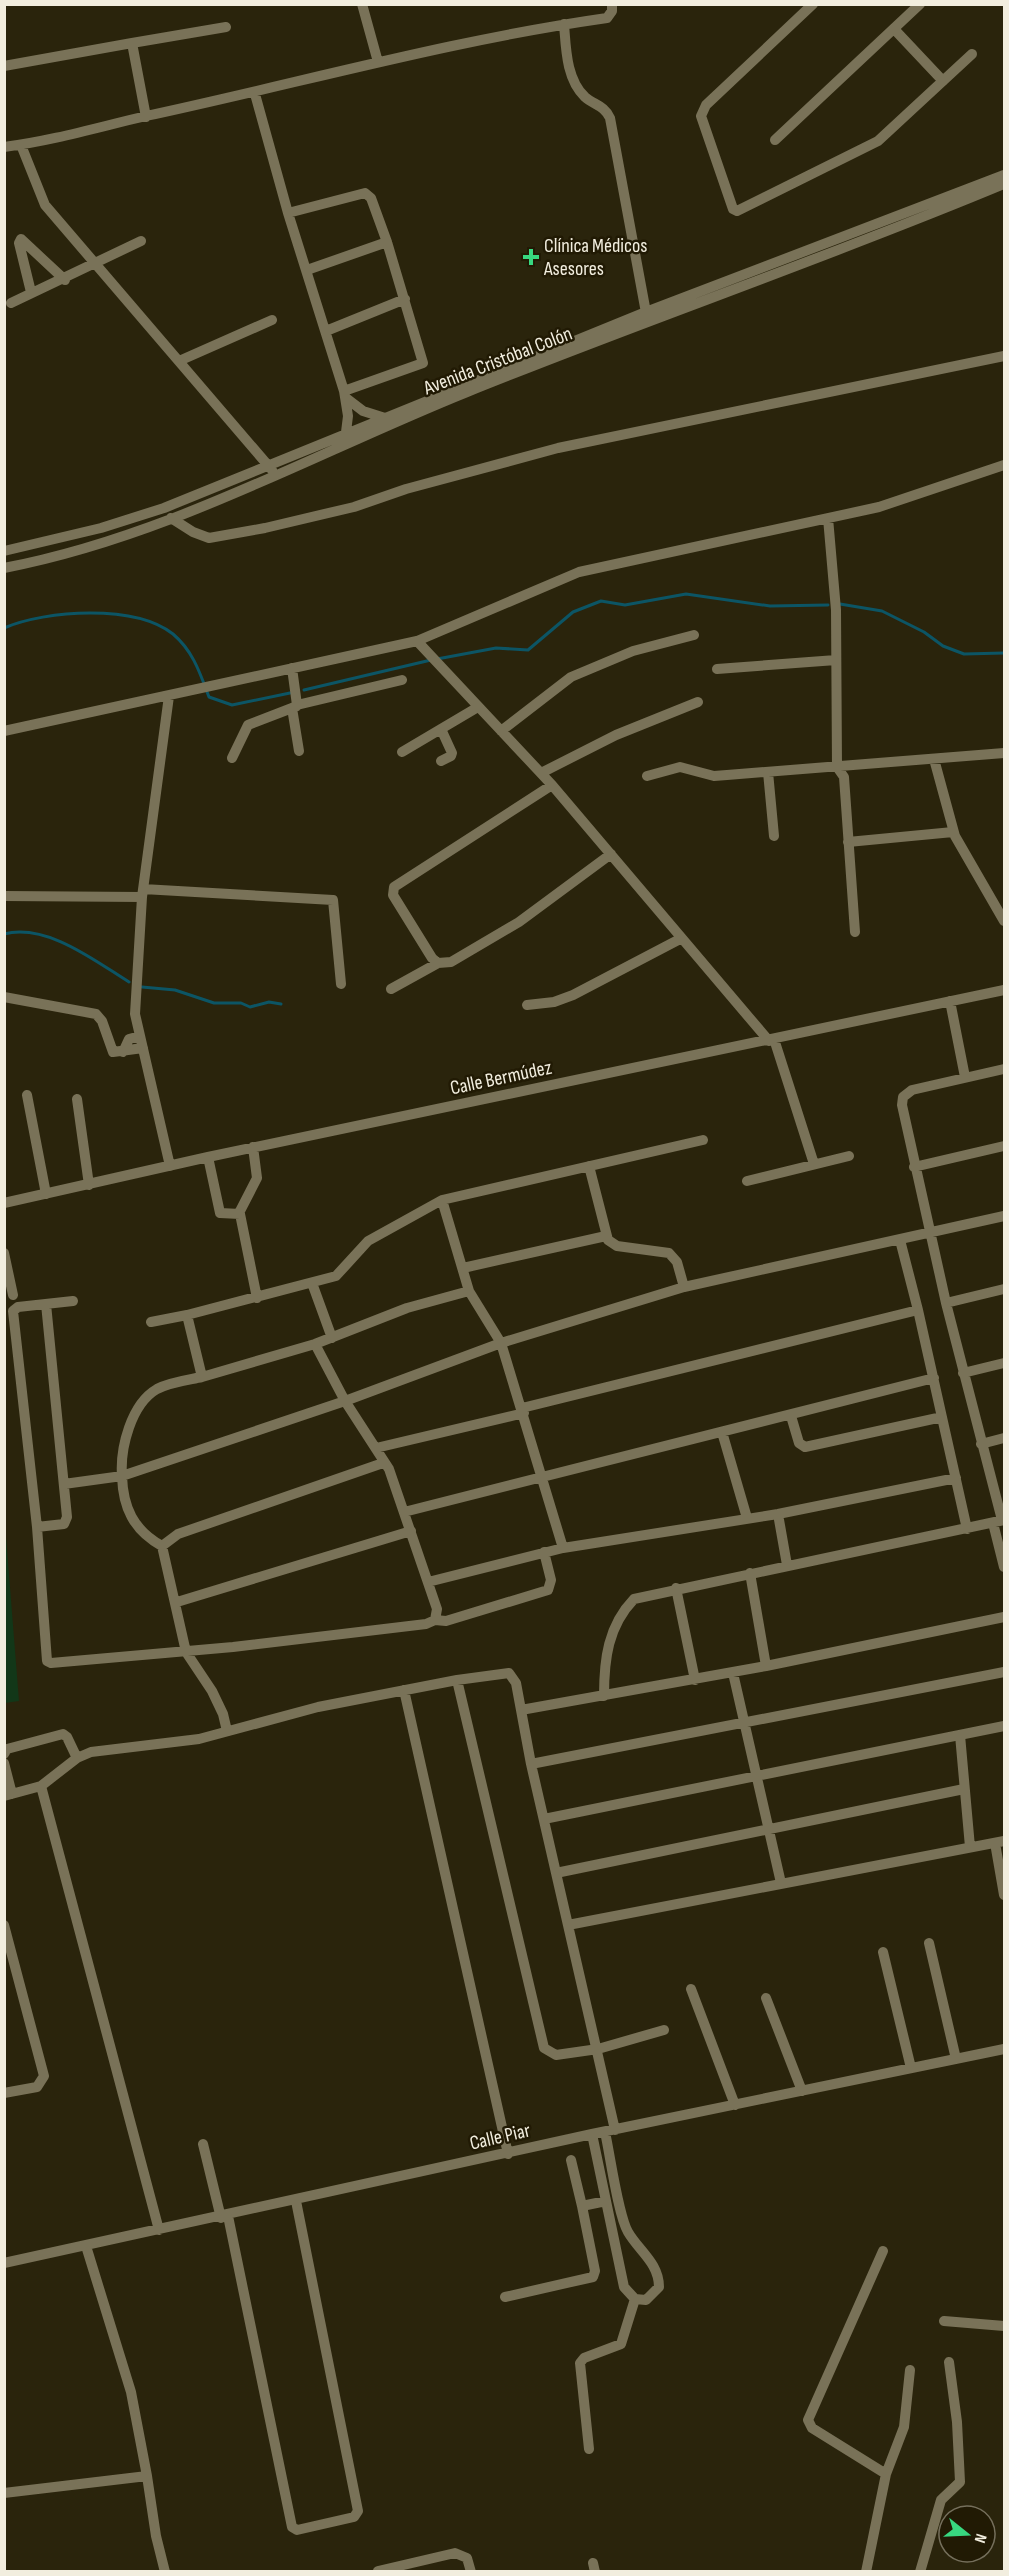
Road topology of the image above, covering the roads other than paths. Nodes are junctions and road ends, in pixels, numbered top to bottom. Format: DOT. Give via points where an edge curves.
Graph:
graph roads {
  1 [pos="362,4"];
  2 [pos="612,4"];
  3 [pos="813,4"];
  4 [pos="920,4"];
  5 [pos="564,24"];
  6 [pos="226,27"];
  7 [pos="894,29"];
  8 [pos="132,43"];
  9 [pos="972,54"];
  10 [pos="378,62"];
  11 [pos="4,66"];
  12 [pos="944,81"];
  13 [pos="255,94"];
  14 [pos="146,117"];
  15 [pos="775,140"];
  16 [pos="21,145"];
  17 [pos="4,147"];
  18 [pos="1005,175"];
  19 [pos="1005,184"];
  20 [pos="288,213"];
  21 [pos="141,241"];
  22 [pos="387,242"];
  23 [pos="94,264"];
  24 [pos="307,270"];
  25 [pos="65,280"];
  26 [pos="31,292"];
  27 [pos="405,299"];
  28 [pos="11,303"];
  29 [pos="647,317"];
  30 [pos="272,320"];
  31 [pos="326,332"];
  32 [pos="1005,356"];
  33 [pos="179,361"];
  34 [pos="345,395"];
  35 [pos="385,418"];
  36 [pos="346,432"];
  37 [pos="1005,465"];
  38 [pos="273,471"];
  39 [pos="171,518"];
  40 [pos="828,518"];
  41 [pos="4,551"];
  42 [pos="4,568"];
  43 [pos="694,635"];
  44 [pos="417,641"];
  45 [pos="837,660"];
  46 [pos="292,669"];
  47 [pos="717,669"];
  48 [pos="402,680"];
  49 [pos="169,696"];
  50 [pos="698,702"];
  51 [pos="295,706"];
  52 [pos="478,707"];
  53 [pos="441,729"];
  54 [pos="501,731"];
  55 [pos="4,732"];
  56 [pos="299,751"];
  57 [pos="402,752"];
  58 [pos="1005,753"];
  59 [pos="232,758"];
  60 [pos="934,759"];
  61 [pos="441,761"];
  62 [pos="837,767"];
  63 [pos="768,772"];
  64 [pos="541,773"];
  65 [pos="647,776"];
  66 [pos="552,785"];
  67 [pos="953,831"];
  68 [pos="774,836"];
  69 [pos="848,842"];
  70 [pos="611,854"];
  71 [pos="143,893"];
  72 [pos="4,896"];
  73 [pos="1004,918"];
  74 [pos="855,932"];
  75 [pos="680,939"];
  76 [pos="438,963"];
  77 [pos="341,984"];
  78 [pos="391,989"];
  79 [pos="1005,990"];
  80 [pos="4,997"];
  81 [pos="950,1001"];
  82 [pos="527,1005"];
  83 [pos="140,1036"];
  84 [pos="772,1040"];
  85 [pos="143,1048"];
  86 [pos="123,1052"];
  87 [pos="1005,1069"];
  88 [pos="965,1077"];
  89 [pos="27,1095"];
  90 [pos="76,1099"];
  91 [pos="703,1140"];
  92 [pos="1005,1146"];
  93 [pos="253,1147"];
  94 [pos="208,1156"];
  95 [pos="849,1156"];
  96 [pos="814,1164"];
  97 [pos="170,1166"];
  98 [pos="589,1166"];
  99 [pos="914,1167"];
  100 [pos="747,1181"];
  101 [pos="89,1185"];
  102 [pos="46,1194"];
  103 [pos="442,1200"];
  104 [pos="4,1203"];
  105 [pos="239,1213"];
  106 [pos="1005,1216"];
  107 [pos="931,1233"];
  108 [pos="606,1236"];
  109 [pos="900,1240"];
  110 [pos="4,1253"];
  111 [pos="463,1268"];
  112 [pos="312,1283"];
  113 [pos="684,1287"];
  114 [pos="1005,1289"];
  115 [pos="469,1291"];
  116 [pos="14,1295"];
  117 [pos="257,1298"];
  118 [pos="73,1301"];
  119 [pos="946,1303"];
  120 [pos="46,1304"];
  121 [pos="918,1310"];
  122 [pos="187,1315"];
  123 [pos="151,1322"];
  124 [pos="332,1338"];
  125 [pos="501,1343"];
  126 [pos="315,1344"];
  127 [pos="1005,1363"];
  128 [pos="963,1373"];
  129 [pos="202,1377"];
  130 [pos="934,1378"];
  131 [pos="345,1401"];
  132 [pos="523,1410"];
  133 [pos="791,1416"];
  134 [pos="942,1417"];
  135 [pos="722,1432"];
  136 [pos="1005,1438"];
  137 [pos="981,1444"];
  138 [pos="376,1448"];
  139 [pos="383,1464"];
  140 [pos="122,1476"];
  141 [pos="543,1478"];
  142 [pos="956,1478"];
  143 [pos="64,1484"];
  144 [pos="404,1512"];
  145 [pos="778,1514"];
  146 [pos="747,1518"];
  147 [pos="1000,1521"];
  148 [pos="37,1527"];
  149 [pos="967,1529"];
  150 [pos="411,1531"];
  151 [pos="162,1545"];
  152 [pos="563,1548"];
  153 [pos="544,1551"];
  154 [pos="787,1565"];
  155 [pos="1005,1568"];
  156 [pos="750,1574"];
  157 [pos="428,1582"];
  158 [pos="676,1588"];
  159 [pos="177,1602"];
  160 [pos="1005,1617"];
  161 [pos="435,1620"];
  162 [pos="186,1652"];
  163 [pos="766,1666"];
  164 [pos="1005,1672"];
  165 [pos="733,1673"];
  166 [pos="457,1680"];
  167 [pos="695,1680"];
  168 [pos="404,1690"];
  169 [pos="604,1696"];
  170 [pos="521,1710"];
  171 [pos="744,1724"];
  172 [pos="1005,1726"];
  173 [pos="227,1731"];
  174 [pos="960,1735"];
  175 [pos="4,1754"];
  176 [pos="77,1758"];
  177 [pos="4,1763"];
  178 [pos="531,1764"];
  179 [pos="757,1776"];
  180 [pos="41,1786"];
  181 [pos="964,1789"];
  182 [pos="8,1795"];
  183 [pos="544,1819"];
  184 [pos="770,1828"];
  185 [pos="1000,1842"];
  186 [pos="970,1847"];
  187 [pos="556,1873"];
  188 [pos="781,1882"];
  189 [pos="1005,1895"];
  190 [pos="4,1925"];
  191 [pos="568,1925"];
  192 [pos="929,1943"];
  193 [pos="883,1952"];
  194 [pos="691,1989"];
  195 [pos="766,1998"];
  196 [pos="664,2031"];
  197 [pos="598,2049"];
  198 [pos="1005,2049"];
  199 [pos="956,2059"];
  200 [pos="911,2068"];
  201 [pos="802,2091"];
  202 [pos="4,2093"];
  203 [pos="735,2105"];
  204 [pos="610,2131"];
  205 [pos="592,2134"];
  206 [pos="203,2144"];
  207 [pos="508,2154"];
  208 [pos="571,2160"];
  209 [pos="296,2201"];
  210 [pos="606,2201"];
  211 [pos="582,2206"];
  212 [pos="225,2217"];
  213 [pos="159,2230"];
  214 [pos="86,2246"];
  215 [pos="883,2251"];
  216 [pos="4,2263"];
  217 [pos="505,2297"];
  218 [pos="635,2299"];
  219 [pos="944,2321"];
  220 [pos="1005,2326"];
  221 [pos="949,2362"];
  222 [pos="910,2370"];
  223 [pos="588,2449"];
  224 [pos="886,2474"];
  225 [pos="147,2476"];
  226 [pos="4,2493"];
  227 [pos="406,2568"];
  228 [pos="165,2571"];
  229 [pos="378,2571"];
  230 [pos="471,2571"];
  231 [pos="866,2571"];
  232 [pos="920,2571"];
  1 -- 10 [label="street"];
  2 -- 5 [label="street" via="607,18"];
  3 -- 12 [label="street" via="700,117 733,209 737,211 878,141"];
  4 -- 7 [label="street"];
  5 -- 10 [label="street"];
  5 -- 29 [label="street" via="575,84 610,118"];
  6 -- 8 [label="street"];
  7 -- 12 [label="street"];
  7 -- 15 [label="street"];
  8 -- 11 [label="street"];
  8 -- 14 [label="street"];
  9 -- 12 [label="street"];
  10 -- 13 [label="street"];
  13 -- 14 [label="street"];
  13 -- 20 [label="street"];
  14 -- 16 [label="street"];
  16 -- 17 [label="street"];
  16 -- 23 [label="street" via="45,205"];
  18 -- 29 [label="street, Avenida Cristóbal Colón"];
  19 -- 29 [label="street, Avenida Cristóbal Colón"];
  20 -- 22 [label="street" via="365,193 371,198"];
  20 -- 24 [label="street"];
  21 -- 23 [label="street"];
  22 -- 24 [label="street"];
  22 -- 27 [label="street"];
  23 -- 25 [label="street"];
  23 -- 33 [label="street"];
  24 -- 31 [label="street"];
  25 -- 26 [label="street"];
  25 -- 26 [label="street" via="21,239"];
  26 -- 28 [label="street"];
  27 -- 31 [label="street"];
  27 -- 34 [label="street" via="423,363"];
  29 -- 35 [label="street, Avenida Cristóbal Colón"];
  29 -- 38 [label="street, Avenida Cristóbal Colón"];
  30 -- 33 [label="street"];
  31 -- 34 [label="street"];
  32 -- 39 [label="street" via="558,448 354,507 265,528 209,538"];
  33 -- 38 [label="street"];
  34 -- 35 [label="street" via="363,411"];
  34 -- 36 [label="street"];
  35 -- 36 [label="street, Avenida Cristóbal Colón"];
  36 -- 38 [label="street, Avenida Cristóbal Colón"];
  37 -- 40 [label="street" via="879,507"];
  38 -- 39 [label="street, Avenida Cristóbal Colón"];
  38 -- 41 [label="street, Avenida Cristóbal Colón" via="101,528"];
  39 -- 42 [label="street, Avenida Cristóbal Colón" via="105,541"];
  40 -- 44 [label="street" via="579,572"];
  40 -- 45 [label="street"];
  43 -- 54 [label="street" via="633,651 572,677"];
  44 -- 46 [label="street"];
  44 -- 52 [label="street"];
  45 -- 47 [label="street"];
  45 -- 62 [label="street"];
  46 -- 49 [label="street"];
  46 -- 51 [label="street"];
  48 -- 51 [label="street"];
  49 -- 55 [label="street"];
  49 -- 71 [label="street"];
  50 -- 64 [label="street" via="616,735"];
  51 -- 56 [label="street"];
  51 -- 59 [label="street" via="248,725"];
  52 -- 53 [label="street"];
  52 -- 54 [label="street"];
  53 -- 57 [label="street"];
  53 -- 61 [label="street" via="452,753"];
  54 -- 64 [label="street"];
  58 -- 60 [label="street"];
  60 -- 62 [label="street"];
  60 -- 67 [label="street"];
  62 -- 63 [label="street"];
  62 -- 69 [label="street" via="844,777"];
  63 -- 65 [label="street" via="714,776 680,767"];
  63 -- 68 [label="street"];
  64 -- 66 [label="street"];
  66 -- 70 [label="street"];
  66 -- 76 [label="street" via="394,887 393,895"];
  67 -- 69 [label="street"];
  67 -- 73 [label="street"];
  69 -- 74 [label="street"];
  70 -- 75 [label="street"];
  70 -- 76 [label="street" via="519,921 451,962"];
  71 -- 72 [label="street"];
  71 -- 77 [label="street" via="333,900"];
  71 -- 83 [label="street" via="134,993"];
  75 -- 82 [label="street" via="573,995"];
  75 -- 84 [label="street"];
  76 -- 78 [label="street"];
  79 -- 81 [label="street, Calle Bermúdez"];
  80 -- 86 [label="street" via="96,1014 102,1021 110,1050"];
  81 -- 84 [label="street, Calle Bermúdez"];
  81 -- 88 [label="street"];
  83 -- 85 [label="street"];
  83 -- 86 [label="street" via="129,1040"];
  84 -- 93 [label="street, Calle Bermúdez"];
  84 -- 96 [label="street"];
  85 -- 86 [label="street"];
  85 -- 97 [label="street"];
  87 -- 88 [label="street"];
  88 -- 99 [label="street" via="912,1090 903,1098"];
  89 -- 102 [label="street"];
  90 -- 101 [label="street"];
  91 -- 98 [label="street"];
  92 -- 99 [label="street"];
  93 -- 94 [label="street, Calle Bermúdez"];
  93 -- 105 [label="street" via="257,1178"];
  94 -- 97 [label="street, Calle Bermúdez"];
  94 -- 105 [label="street" via="219,1213"];
  95 -- 96 [label="street"];
  96 -- 100 [label="street"];
  97 -- 101 [label="street, Calle Bermúdez"];
  98 -- 103 [label="street"];
  98 -- 108 [label="street"];
  99 -- 107 [label="street"];
  101 -- 102 [label="street, Calle Bermúdez"];
  102 -- 104 [label="street, Calle Bermúdez"];
  103 -- 111 [label="street"];
  103 -- 112 [label="street" via="368,1240 336,1275"];
  105 -- 117 [label="street"];
  106 -- 107 [label="street"];
  107 -- 109 [label="street"];
  107 -- 119 [label="street"];
  108 -- 111 [label="street"];
  108 -- 113 [label="street" via="617,1246 669,1253 677,1262"];
  109 -- 113 [label="street"];
  109 -- 121 [label="street"];
  110 -- 116 [label="street"];
  111 -- 115 [label="street"];
  112 -- 117 [label="street"];
  112 -- 124 [label="street"];
  113 -- 125 [label="street"];
  114 -- 119 [label="street"];
  115 -- 124 [label="street" via="407,1308"];
  115 -- 125 [label="street"];
  117 -- 122 [label="street"];
  118 -- 120 [label="street"];
  119 -- 128 [label="street"];
  120 -- 143 [label="street"];
  120 -- 148 [label="street" via="13,1311"];
  121 -- 130 [label="street"];
  121 -- 132 [label="street"];
  122 -- 123 [label="street"];
  122 -- 129 [label="street"];
  124 -- 126 [label="street"];
  125 -- 131 [label="street"];
  125 -- 132 [label="street"];
  126 -- 129 [label="street"];
  126 -- 131 [label="street"];
  127 -- 128 [label="street"];
  128 -- 137 [label="street"];
  129 -- 140 [label="street" via="160,1387 149,1394 123,1448"];
  130 -- 133 [label="street"];
  130 -- 134 [label="street"];
  131 -- 138 [label="street"];
  131 -- 140 [label="street"];
  132 -- 138 [label="street"];
  132 -- 141 [label="street"];
  133 -- 134 [label="street" via="799,1443 805,1447"];
  133 -- 135 [label="street"];
  134 -- 142 [label="street"];
  135 -- 141 [label="street"];
  135 -- 146 [label="street"];
  136 -- 137 [label="street"];
  137 -- 147 [label="street"];
  138 -- 139 [label="street"];
  139 -- 144 [label="street" via="389,1469"];
  139 -- 151 [label="street" via="178,1534"];
  140 -- 143 [label="street"];
  140 -- 151 [label="street" via="126,1512 147,1536"];
  141 -- 144 [label="street"];
  141 -- 152 [label="street"];
  142 -- 145 [label="street"];
  142 -- 149 [label="street"];
  143 -- 148 [label="street" via="67,1521"];
  144 -- 150 [label="street"];
  145 -- 146 [label="street"];
  145 -- 154 [label="street"];
  146 -- 152 [label="street"];
  147 -- 149 [label="street"];
  147 -- 155 [label="street"];
  148 -- 162 [label="street" via="48,1662"];
  149 -- 154 [label="street"];
  150 -- 157 [label="street"];
  150 -- 159 [label="street"];
  151 -- 159 [label="street"];
  152 -- 153 [label="street"];
  153 -- 157 [label="street"];
  153 -- 161 [label="street" via="551,1580 549,1590 446,1621"];
  154 -- 156 [label="street"];
  156 -- 158 [label="street"];
  156 -- 163 [label="street"];
  157 -- 161 [label="street"];
  158 -- 167 [label="street"];
  158 -- 169 [label="street" via="634,1599 624,1610 608,1645"];
  159 -- 162 [label="street"];
  160 -- 163 [label="street"];
  161 -- 162 [label="street"];
  162 -- 173 [label="street" via="212,1691"];
  163 -- 165 [label="street"];
  164 -- 171 [label="street"];
  165 -- 167 [label="street"];
  165 -- 171 [label="street"];
  166 -- 168 [label="street"];
  166 -- 170 [label="street" via="509,1673 516,1683"];
  166 -- 197 [label="street" via="542,2045 556,2055"];
  167 -- 169 [label="street"];
  168 -- 173 [label="street"];
  168 -- 207 [label="street"];
  169 -- 170 [label="street"];
  170 -- 178 [label="street"];
  171 -- 178 [label="street"];
  171 -- 179 [label="street"];
  172 -- 174 [label="street"];
  173 -- 176 [label="street" via="199,1739 91,1752"];
  174 -- 179 [label="street"];
  174 -- 181 [label="street"];
  175 -- 176 [label="street" via="7,1749 63,1734"];
  176 -- 180 [label="street"];
  177 -- 182 [label="street"];
  178 -- 183 [label="street"];
  179 -- 183 [label="street"];
  179 -- 184 [label="street"];
  180 -- 182 [label="street"];
  180 -- 213 [label="street"];
  181 -- 184 [label="street"];
  181 -- 186 [label="street"];
  183 -- 187 [label="street"];
  184 -- 187 [label="street"];
  184 -- 188 [label="street"];
  185 -- 186 [label="street"];
  185 -- 189 [label="street"];
  186 -- 188 [label="street"];
  187 -- 191 [label="street"];
  188 -- 191 [label="street"];
  190 -- 202 [label="street" via="44,2076 37,2087"];
  191 -- 197 [label="street"];
  192 -- 199 [label="street"];
  193 -- 200 [label="street"];
  194 -- 203 [label="street"];
  195 -- 201 [label="street"];
  196 -- 197 [label="street"];
  197 -- 204 [label="street"];
  198 -- 199 [label="street, Calle Piar"];
  199 -- 200 [label="street, Calle Piar"];
  200 -- 201 [label="street, Calle Piar"];
  201 -- 203 [label="street, Calle Piar"];
  203 -- 204 [label="street, Calle Piar"];
  204 -- 205 [label="street, Calle Piar"];
  204 -- 218 [label="street" via="626,2228 659,2278 654,2294 646,2300"];
  205 -- 207 [label="street, Calle Piar"];
  205 -- 210 [label="street"];
  206 -- 212 [label="street"];
  207 -- 209 [label="street, Calle Piar"];
  208 -- 211 [label="street"];
  209 -- 212 [label="street, Calle Piar"];
  209 -- 212 [label="street" via="358,2511 354,2517 297,2530 292,2527"];
  210 -- 211 [label="street"];
  210 -- 218 [label="street" via="624,2287"];
  211 -- 217 [label="street" via="596,2271 593,2277"];
  212 -- 213 [label="street, Calle Piar"];
  213 -- 214 [label="street, Calle Piar"];
  214 -- 216 [label="street, Calle Piar"];
  214 -- 225 [label="street" via="131,2392"];
  215 -- 224 [label="street" via="808,2420 812,2428"];
  218 -- 223 [label="street" via="621,2343 580,2363"];
  219 -- 220 [label="street"];
  221 -- 232 [label="street" via="960,2482 941,2500"];
  222 -- 224 [label="street" via="904,2427"];
  224 -- 231 [label="street"];
  225 -- 226 [label="street"];
  225 -- 228 [label="street"];
  227 -- 229 [label="street"];
  227 -- 230 [label="street" via="458,2553 467,2558"];
}
